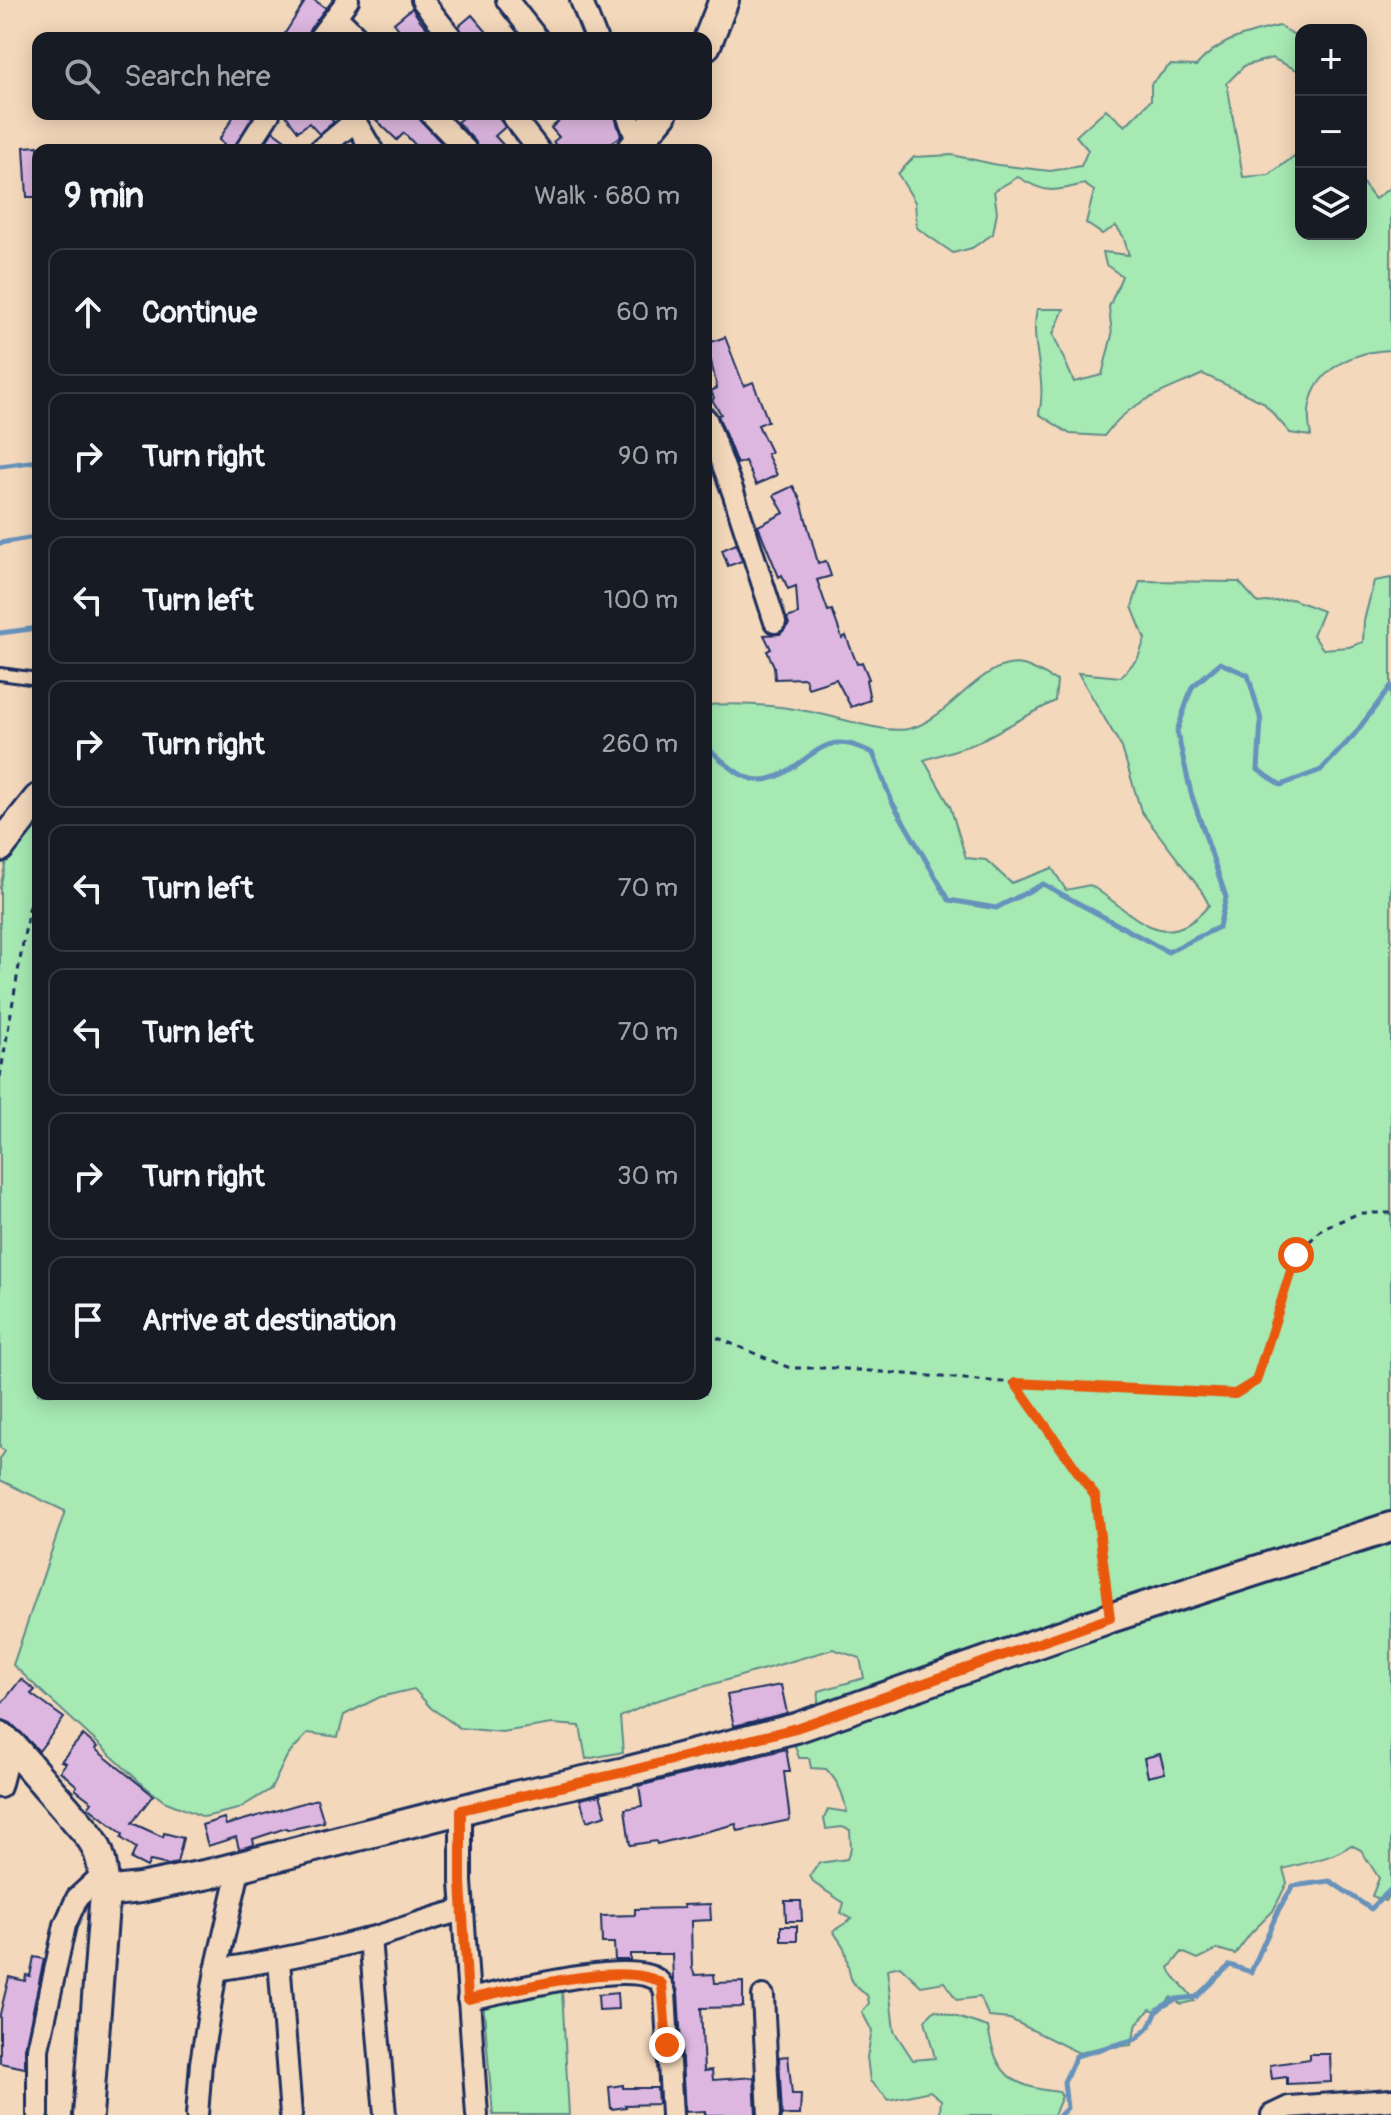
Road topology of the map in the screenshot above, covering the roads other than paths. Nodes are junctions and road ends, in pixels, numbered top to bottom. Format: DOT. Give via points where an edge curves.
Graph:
graph roads {
  1 [pos="422,0"];
  2 [pos="508,0"];
  3 [pos="581,0"];
  4 [pos="724,0"];
  5 [pos="342,8"];
  6 [pos="324,32"];
  7 [pos="355,32"];
  8 [pos="447,32"];
  9 [pos="532,32"];
  10 [pos="594,32"];
  11 [pos="711,32"];
  12 [pos="265,120"];
  13 [pos="350,120"];
  14 [pos="355,120"];
  15 [pos="437,120"];
  16 [pos="516,120"];
  17 [pos="628,120"];
  18 [pos="657,120"];
  19 [pos="250,144"];
  20 [pos="326,144"];
  21 [pos="369,144"];
  22 [pos="460,144"];
  23 [pos="534,144"];
  24 [pos="634,144"];
  25 [pos="637,144"];
  26 [pos="712,435"];
  27 [pos="775,622"];
  28 [pos="0,674"];
  29 [pos="32,678"];
  30 [pos="32,807"];
  31 [pos="0,847"];
  32 [pos="1391,1527"];
  33 [pos="6,1741"];
  34 [pos="0,1787"];
  35 [pos="461,1810"];
  36 [pos="240,1866"];
  37 [pos="104,1883"];
  38 [pos="463,1910"];
  39 [pos="370,1938"];
  40 [pos="279,1960"];
  41 [pos="216,1970"];
  42 [pos="763,1996"];
  43 [pos="468,1999"];
  44 [pos="1391,2100"];
  45 [pos="1369,2108"];
  46 [pos="1277,2113"];
  47 [pos="38,2115"];
  48 [pos="88,2115"];
  49 [pos="197,2115"];
  50 [pos="291,2115"];
  51 [pos="385,2115"];
  52 [pos="477,2115"];
  53 [pos="672,2115"];
  54 [pos="769,2115"];
  1 -- 8 [label="street"];
  2 -- 9 [label="street"];
  3 -- 10 [label="street"];
  4 -- 11 [label="street"];
  5 -- 6 [label="street"];
  5 -- 7 [label="street"];
  12 -- 19 [label="street"];
  13 -- 20 [label="street"];
  14 -- 21 [label="street"];
  15 -- 22 [label="street"];
  16 -- 23 [label="street"];
  17 -- 24 [label="street"];
  18 -- 25 [label="street"];
  26 -- 27 [label="street"];
  28 -- 29 [label="lane"];
  30 -- 31 [label="street"];
  32 -- 35 [label="street" via="796,1728"];
  33 -- 34 [label="street"];
  33 -- 37 [label="street" via="97,1844"];
  35 -- 36 [label="street"];
  35 -- 38 [label="street"];
  36 -- 37 [label="street" via="140,1888"];
  36 -- 41 [label="street"];
  37 -- 47 [label="street" via="77,1898 65,1925 38,2049"];
  37 -- 48 [label="street"];
  38 -- 39 [label="street"];
  38 -- 43 [label="street"];
  39 -- 40 [label="street"];
  39 -- 51 [label="street"];
  40 -- 41 [label="street"];
  40 -- 50 [label="street"];
  41 -- 49 [label="street"];
  42 -- 54 [label="street"];
  43 -- 52 [label="street"];
  43 -- 53 [label="street" via="610,1973 657,1980 665,1993"];
  44 -- 45 [label="street"];
  45 -- 46 [label="street" via="1314,2104"];
}
